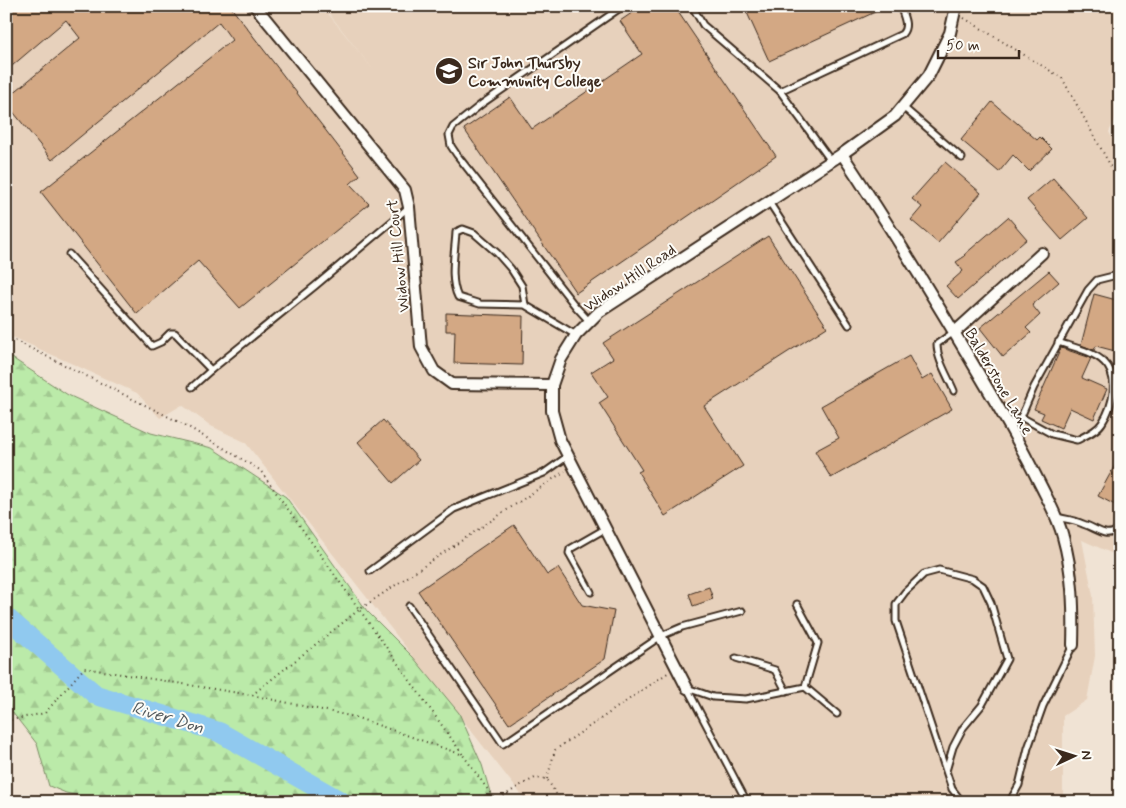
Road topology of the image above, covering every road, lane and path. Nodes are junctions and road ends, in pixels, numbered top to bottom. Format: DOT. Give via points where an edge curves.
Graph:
graph roads {
  1 [pos="255,6"];
  2 [pos="623,6"];
  3 [pos="692,6"];
  4 [pos="901,8"];
  5 [pos="955,9"];
  6 [pos="780,92"];
  7 [pos="902,107"];
  8 [pos="842,154"];
  9 [pos="962,158"];
  10 [pos="832,161"];
  11 [pos="1120,183"];
  12 [pos="769,202"];
  13 [pos="409,207"];
  14 [pos="1042,253"];
  15 [pos="69,254"];
  16 [pos="1113,276"];
  17 [pos="525,305"];
  18 [pos="590,322"];
  19 [pos="849,324"];
  20 [pos="954,332"];
  21 [pos="576,335"];
  22 [pos="6,336"];
  23 [pos="1058,342"];
  24 [pos="211,370"];
  25 [pos="552,385"];
  26 [pos="192,387"];
  27 [pos="954,390"];
  28 [pos="1020,416"];
  29 [pos="1009,424"];
  30 [pos="571,461"];
  31 [pos="1056,516"];
  32 [pos="606,529"];
  33 [pos="1120,529"];
  34 [pos="370,571"];
  35 [pos="591,592"];
  36 [pos="797,604"];
  37 [pos="409,606"];
  38 [pos="360,609"];
  39 [pos="742,611"];
  40 [pos="661,636"];
  41 [pos="1072,645"];
  42 [pos="736,658"];
  43 [pos="676,667"];
  44 [pos="687,688"];
  45 [pos="805,688"];
  46 [pos="786,691"];
  47 [pos="251,695"];
  48 [pos="838,714"];
  49 [pos="6,721"];
  50 [pos="463,755"];
  51 [pos="946,771"];
  52 [pos="547,778"];
  53 [pos="872,800"];
  54 [pos="562,802"];
  55 [pos="746,802"];
  56 [pos="858,802"];
  57 [pos="962,802"];
  58 [pos="1008,802"];
  1 -- 13 [label="street, Widow Hill Court" via="405,190"];
  2 -- 18 [label="lane" via="483,103 453,127 449,135 451,146"];
  3 -- 6 [label="lane" via="704,25"];
  4 -- 6 [label="lane" via="906,23 902,34"];
  5 -- 7 [label="street, Widow Hill Road" via="950,33 930,75"];
  5 -- 11 [label="path" via="1062,78"];
  6 -- 10 [label="lane"];
  7 -- 8 [label="street, Widow Hill Road" via="895,116"];
  7 -- 9 [label="lane"];
  8 -- 10 [label="street, Widow Hill Road"];
  8 -- 20 [label="street, Balderstone Lane"];
  10 -- 12 [label="street, Widow Hill Road"];
  12 -- 18 [label="street, Widow Hill Road" via="600,312"];
  12 -- 19 [label="lane"];
  13 -- 24 [label="lane"];
  13 -- 25 [label="street, Widow Hill Court" via="421,347 434,371 452,384"];
  14 -- 20 [label="street"];
  15 -- 24 [label="lane" via="152,346 175,333"];
  16 -- 23 [label="lane" via="1097,280 1092,285"];
  17 -- 17 [label="lane" via="480,304 458,296 454,277 456,232 462,229 474,233 496,253 522,286"];
  17 -- 21 [label="lane"];
  18 -- 21 [label="street, Widow Hill Road"];
  20 -- 27 [label="lane" via="938,344 937,350"];
  20 -- 29 [label="street, Balderstone Lane"];
  21 -- 25 [label="street, Widow Hill Road" via="561,359"];
  22 -- 38 [label="path" via="185,424 260,470"];
  23 -- 28 [label="lane"];
  23 -- 28 [label="lane" via="1096,356 1109,368 1114,382 1112,398 1102,424 1077,440 1052,434"];
  24 -- 26 [label="lane"];
  25 -- 30 [label="street, Widow Hill Road" via="552,411 560,440"];
  28 -- 29 [label="lane"];
  29 -- 31 [label="street, Balderstone Lane"];
  30 -- 32 [label="street, Widow Hill Road"];
  30 -- 34 [label="lane" via="454,509"];
  30 -- 38 [label="path"];
  31 -- 33 [label="lane" via="1083,523 1102,533"];
  31 -- 41 [label="street, Balderstone Lane" via="1073,593"];
  32 -- 35 [label="lane" via="570,549 569,553"];
  32 -- 40 [label="street, Widow Hill Road"];
  36 -- 45 [label="lane" via="818,643"];
  37 -- 40 [label="lane" via="503,744"];
  38 -- 47 [label="path"];
  38 -- 50 [label="path"];
  39 -- 40 [label="lane"];
  40 -- 43 [label="street, Widow Hill Road"];
  41 -- 58 [label="lane" via="1043,706 1019,785"];
  42 -- 46 [label="lane" via="775,670"];
  43 -- 44 [label="street, Widow Hill Road"];
  43 -- 52 [label="path" via="555,750"];
  44 -- 46 [label="lane" via="713,697 746,699"];
  44 -- 55 [label="lane"];
  45 -- 46 [label="lane"];
  45 -- 48 [label="lane"];
  47 -- 49 [label="path" via="84,668 45,713"];
  47 -- 50 [label="path" via="355,717"];
  50 -- 52 [label="path" via="496,801 535,778"];
  51 -- 51 [label="lane" via="896,621 896,604 905,592 924,574 938,570 974,579 983,586 991,602 1007,660 982,705 963,728"];
  51 -- 57 [label="lane" via="952,789"];
  52 -- 54 [label="path"];
  53 -- 56 [label="lane"];
}
